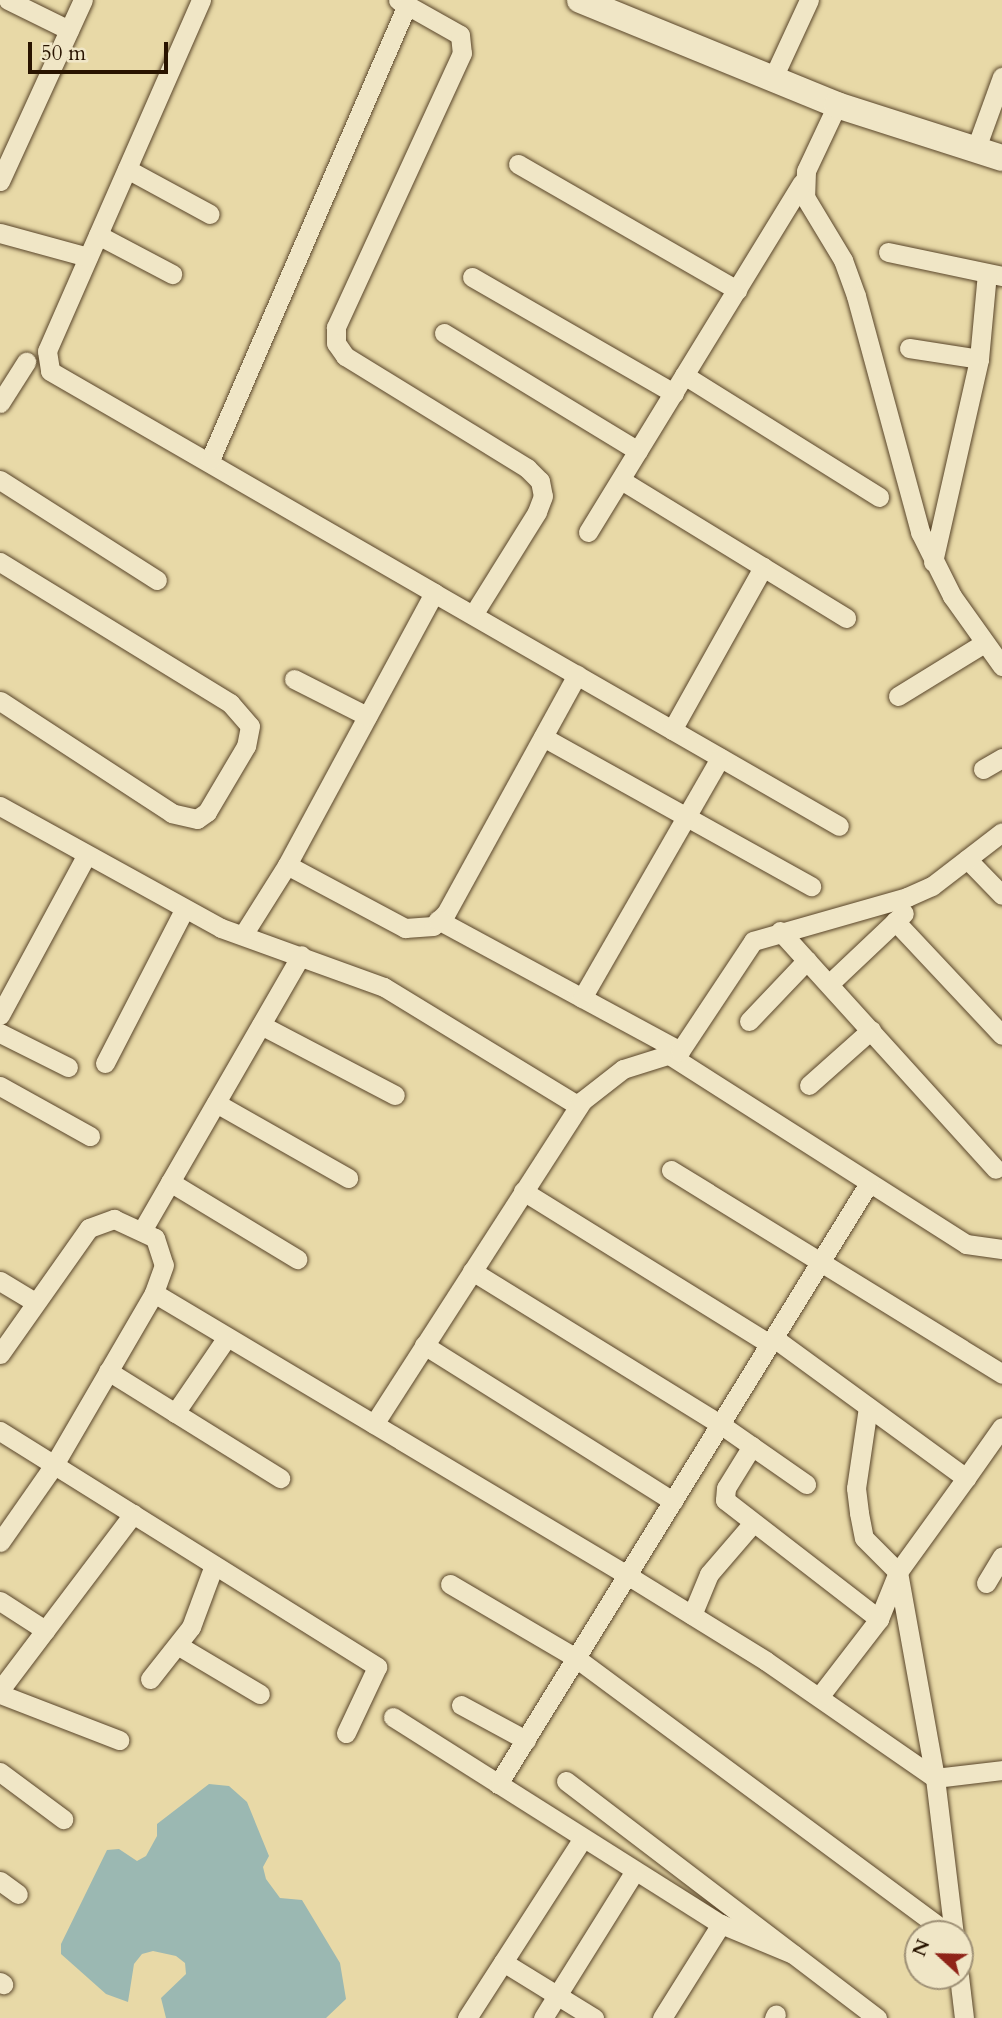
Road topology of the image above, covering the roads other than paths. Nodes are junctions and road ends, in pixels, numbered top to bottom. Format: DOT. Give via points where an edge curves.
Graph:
graph roads {
  1 [pos="8,0"];
  2 [pos="83,0"];
  3 [pos="201,0"];
  4 [pos="809,0"];
  5 [pos="403,2"];
  6 [pos="587,2"];
  7 [pos="69,30"];
  8 [pos="1002,77"];
  9 [pos="772,80"];
  10 [pos="837,105"];
  11 [pos="975,151"];
  12 [pos="1002,158"];
  13 [pos="518,164"];
  14 [pos="127,169"];
  15 [pos="0,181"];
  16 [pos="802,183"];
  17 [pos="210,214"];
  18 [pos="0,233"];
  19 [pos="98,234"];
  20 [pos="888,252"];
  21 [pos="88,257"];
  22 [pos="172,274"];
  23 [pos="994,274"];
  24 [pos="472,277"];
  25 [pos="737,290"];
  26 [pos="444,333"];
  27 [pos="909,348"];
  28 [pos="979,359"];
  29 [pos="26,362"];
  30 [pos="684,376"];
  31 [pos="674,393"];
  32 [pos="0,403"];
  33 [pos="638,452"];
  34 [pos="210,460"];
  35 [pos="0,480"];
  36 [pos="621,480"];
  37 [pos="879,497"];
  38 [pos="589,532"];
  39 [pos="0,562"];
  40 [pos="933,562"];
  41 [pos="763,567"];
  42 [pos="157,580"];
  43 [pos="434,593"];
  44 [pos="472,615"];
  45 [pos="846,618"];
  46 [pos="984,643"];
  47 [pos="1002,666"];
  48 [pos="577,675"];
  49 [pos="294,679"];
  50 [pos="898,696"];
  51 [pos="0,701"];
  52 [pos="367,716"];
  53 [pos="672,730"];
  54 [pos="542,737"];
  55 [pos="720,758"];
  56 [pos="1002,758"];
  57 [pos="983,769"];
  58 [pos="3,816"];
  59 [pos="687,816"];
  60 [pos="839,826"];
  61 [pos="1002,832"];
  62 [pos="86,856"];
  63 [pos="967,859"];
  64 [pos="287,865"];
  65 [pos="811,886"];
  66 [pos="932,886"];
  67 [pos="1002,895"];
  68 [pos="184,910"];
  69 [pos="438,920"];
  70 [pos="895,921"];
  71 [pos="780,931"];
  72 [pos="243,935"];
  73 [pos="301,955"];
  74 [pos="807,960"];
  75 [pos="829,985"];
  76 [pos="582,998"];
  77 [pos="0,1015"];
  78 [pos="749,1021"];
  79 [pos="261,1025"];
  80 [pos="871,1030"];
  81 [pos="0,1033"];
  82 [pos="1002,1035"];
  83 [pos="676,1053"];
  84 [pos="105,1063"];
  85 [pos="68,1067"];
  86 [pos="809,1084"];
  87 [pos="0,1086"];
  88 [pos="395,1095"];
  89 [pos="216,1103"];
  90 [pos="579,1106"];
  91 [pos="90,1136"];
  92 [pos="996,1169"];
  93 [pos="671,1170"];
  94 [pos="348,1178"];
  95 [pos="170,1182"];
  96 [pos="869,1183"];
  97 [pos="523,1191"];
  98 [pos="143,1229"];
  99 [pos="1002,1249"];
  100 [pos="297,1259"];
  101 [pos="821,1262"];
  102 [pos="472,1271"];
  103 [pos="0,1281"];
  104 [pos="154,1293"];
  105 [pos="33,1301"];
  106 [pos="228,1337"];
  107 [pos="772,1341"];
  108 [pos="424,1345"];
  109 [pos="0,1354"];
  110 [pos="108,1371"];
  111 [pos="1002,1374"];
  112 [pos="869,1407"];
  113 [pos="175,1413"];
  114 [pos="374,1424"];
  115 [pos="720,1424"];
  116 [pos="1002,1427"];
  117 [pos="0,1431"];
  118 [pos="752,1446"];
  119 [pos="54,1465"];
  120 [pos="280,1478"];
  121 [pos="966,1478"];
  122 [pos="806,1484"];
  123 [pos="673,1501"];
  124 [pos="133,1514"];
  125 [pos="752,1524"];
  126 [pos="0,1542"];
  127 [pos="1002,1556"];
  128 [pos="214,1565"];
  129 [pos="898,1572"];
  130 [pos="628,1575"];
  131 [pos="986,1583"];
  132 [pos="450,1584"];
  133 [pos="0,1601"];
  134 [pos="692,1615"];
  135 [pos="878,1619"];
  136 [pos="45,1630"];
  137 [pos="178,1646"];
  138 [pos="576,1658"];
  139 [pos="150,1679"];
  140 [pos="0,1692"];
  141 [pos="260,1694"];
  142 [pos="819,1697"];
  143 [pos="461,1705"];
  144 [pos="393,1717"];
  145 [pos="346,1733"];
  146 [pos="119,1740"];
  147 [pos="526,1740"];
  148 [pos="1002,1770"];
  149 [pos="0,1772"];
  150 [pos="935,1778"];
  151 [pos="566,1781"];
  152 [pos="498,1784"];
  153 [pos="63,1819"];
  154 [pos="583,1838"];
  155 [pos="635,1871"];
  156 [pos="0,1881"];
  157 [pos="18,1894"];
  158 [pos="933,1920"];
  159 [pos="950,1920"];
  160 [pos="721,1924"];
  161 [pos="793,1954"];
  162 [pos="503,1962"];
  163 [pos="961,1990"];
  164 [pos="558,1996"];
  165 [pos="467,2018"];
  166 [pos="543,2018"];
  167 [pos="594,2018"];
  168 [pos="662,2018"];
  169 [pos="877,2018"];
  170 [pos="964,2018"];
  1 -- 7 [label="street"];
  2 -- 7 [label="street"];
  3 -- 14 [label="street"];
  4 -- 9 [label="street"];
  5 -- 34 [label="street"];
  5 -- 44 [label="street" via="460,34 462,52 336,327 336,343 345,355 527,468 540,481 543,496 537,512"];
  6 -- 9 [label="main road"];
  7 -- 15 [label="street"];
  8 -- 11 [label="street"];
  9 -- 10 [label="main road"];
  10 -- 11 [label="main road"];
  10 -- 16 [label="street"];
  11 -- 12 [label="main road"];
  13 -- 25 [label="street"];
  14 -- 17 [label="street"];
  14 -- 19 [label="street"];
  16 -- 25 [label="street"];
  16 -- 40 [label="street" via="804,197 844,260 920,532"];
  18 -- 21 [label="street"];
  19 -- 21 [label="street"];
  19 -- 22 [label="street"];
  20 -- 23 [label="street"];
  21 -- 34 [label="street" via="47,351 50,371"];
  23 -- 28 [label="street"];
  24 -- 31 [label="street"];
  25 -- 30 [label="street"];
  26 -- 33 [label="street"];
  27 -- 28 [label="street"];
  28 -- 40 [label="street"];
  29 -- 32 [label="street"];
  30 -- 31 [label="street"];
  30 -- 37 [label="street"];
  31 -- 33 [label="street"];
  33 -- 36 [label="street"];
  34 -- 43 [label="street"];
  35 -- 42 [label="street"];
  36 -- 38 [label="street"];
  36 -- 41 [label="street"];
  39 -- 51 [label="street" via="230,703 250,726 246,746 207,812 197,819 173,813"];
  40 -- 46 [label="street"];
  41 -- 45 [label="street"];
  41 -- 53 [label="street"];
  43 -- 44 [label="street"];
  43 -- 52 [label="street"];
  44 -- 48 [label="street"];
  46 -- 47 [label="street"];
  46 -- 50 [label="street"];
  48 -- 53 [label="street"];
  48 -- 54 [label="street"];
  49 -- 52 [label="street"];
  52 -- 64 [label="street"];
  53 -- 55 [label="street"];
  54 -- 59 [label="street"];
  54 -- 69 [label="street"];
  55 -- 59 [label="street"];
  55 -- 60 [label="street"];
  56 -- 57 [label="street"];
  58 -- 62 [label="street"];
  59 -- 65 [label="street"];
  59 -- 76 [label="street"];
  61 -- 63 [label="street"];
  62 -- 68 [label="street"];
  62 -- 77 [label="street"];
  63 -- 66 [label="street"];
  63 -- 67 [label="street"];
  64 -- 69 [label="street" via="405,928 418,930"];
  64 -- 72 [label="street"];
  66 -- 70 [label="street"];
  66 -- 71 [label="street" via="907,898"];
  68 -- 72 [label="street"];
  68 -- 84 [label="street"];
  69 -- 76 [label="street"];
  70 -- 75 [label="street"];
  70 -- 82 [label="street"];
  71 -- 74 [label="street"];
  71 -- 83 [label="street" via="753,941 744,950"];
  72 -- 73 [label="street"];
  73 -- 79 [label="street"];
  73 -- 90 [label="street" via="394,992"];
  74 -- 75 [label="street"];
  74 -- 78 [label="street"];
  75 -- 80 [label="street"];
  76 -- 83 [label="street"];
  79 -- 88 [label="street"];
  79 -- 89 [label="street"];
  80 -- 86 [label="street"];
  80 -- 92 [label="street"];
  81 -- 85 [label="street"];
  83 -- 90 [label="street" via="623,1069"];
  83 -- 96 [label="street"];
  87 -- 91 [label="street"];
  89 -- 94 [label="street"];
  89 -- 95 [label="street"];
  90 -- 97 [label="street"];
  93 -- 101 [label="street"];
  95 -- 98 [label="street"];
  95 -- 100 [label="street"];
  96 -- 99 [label="street" via="966,1244"];
  96 -- 101 [label="street"];
  97 -- 102 [label="street"];
  97 -- 107 [label="street"];
  98 -- 104 [label="street" via="155,1238 164,1265"];
  98 -- 105 [label="street" via="114,1219 89,1228"];
  101 -- 107 [label="street"];
  101 -- 111 [label="street"];
  102 -- 108 [label="street"];
  102 -- 115 [label="street"];
  103 -- 105 [label="street"];
  104 -- 106 [label="street"];
  104 -- 110 [label="street"];
  105 -- 109 [label="street"];
  106 -- 113 [label="street"];
  106 -- 114 [label="street"];
  107 -- 112 [label="street"];
  107 -- 115 [label="street"];
  108 -- 114 [label="street"];
  108 -- 123 [label="street"];
  110 -- 113 [label="street"];
  110 -- 119 [label="street"];
  112 -- 121 [label="street"];
  112 -- 129 [label="street" via="856,1488 859,1513 864,1538"];
  113 -- 120 [label="street"];
  114 -- 130 [label="street"];
  115 -- 118 [label="street"];
  115 -- 123 [label="street"];
  116 -- 121 [label="street"];
  117 -- 119 [label="street"];
  118 -- 122 [label="street"];
  118 -- 125 [label="street" via="726,1488 725,1500"];
  119 -- 124 [label="street"];
  119 -- 126 [label="street"];
  121 -- 129 [label="street"];
  123 -- 130 [label="street"];
  124 -- 128 [label="street"];
  124 -- 136 [label="street"];
  125 -- 134 [label="street" via="709,1574"];
  125 -- 135 [label="street"];
  127 -- 131 [label="street"];
  128 -- 137 [label="street" via="205,1598"];
  128 -- 145 [label="street" via="377,1667"];
  129 -- 135 [label="street"];
  129 -- 150 [label="street"];
  130 -- 134 [label="street"];
  130 -- 138 [label="street"];
  132 -- 138 [label="street"];
  133 -- 136 [label="street"];
  134 -- 142 [label="street"];
  135 -- 142 [label="street"];
  136 -- 140 [label="street"];
  137 -- 139 [label="street"];
  137 -- 141 [label="street"];
  138 -- 147 [label="street"];
  138 -- 158 [label="street"];
  140 -- 146 [label="street"];
  142 -- 150 [label="street"];
  143 -- 147 [label="street"];
  144 -- 152 [label="street"];
  147 -- 152 [label="street"];
  148 -- 150 [label="street"];
  149 -- 153 [label="street"];
  150 -- 159 [label="street"];
  151 -- 161 [label="street"];
  152 -- 154 [label="street"];
  154 -- 155 [label="street"];
  154 -- 162 [label="street"];
  155 -- 160 [label="street"];
  155 -- 164 [label="street"];
  156 -- 157 [label="street"];
  160 -- 161 [label="street"];
  160 -- 168 [label="street"];
  161 -- 169 [label="street"];
  162 -- 164 [label="street"];
  162 -- 165 [label="street"];
  163 -- 170 [label="street"];
  164 -- 166 [label="street"];
  164 -- 167 [label="street"];
}
